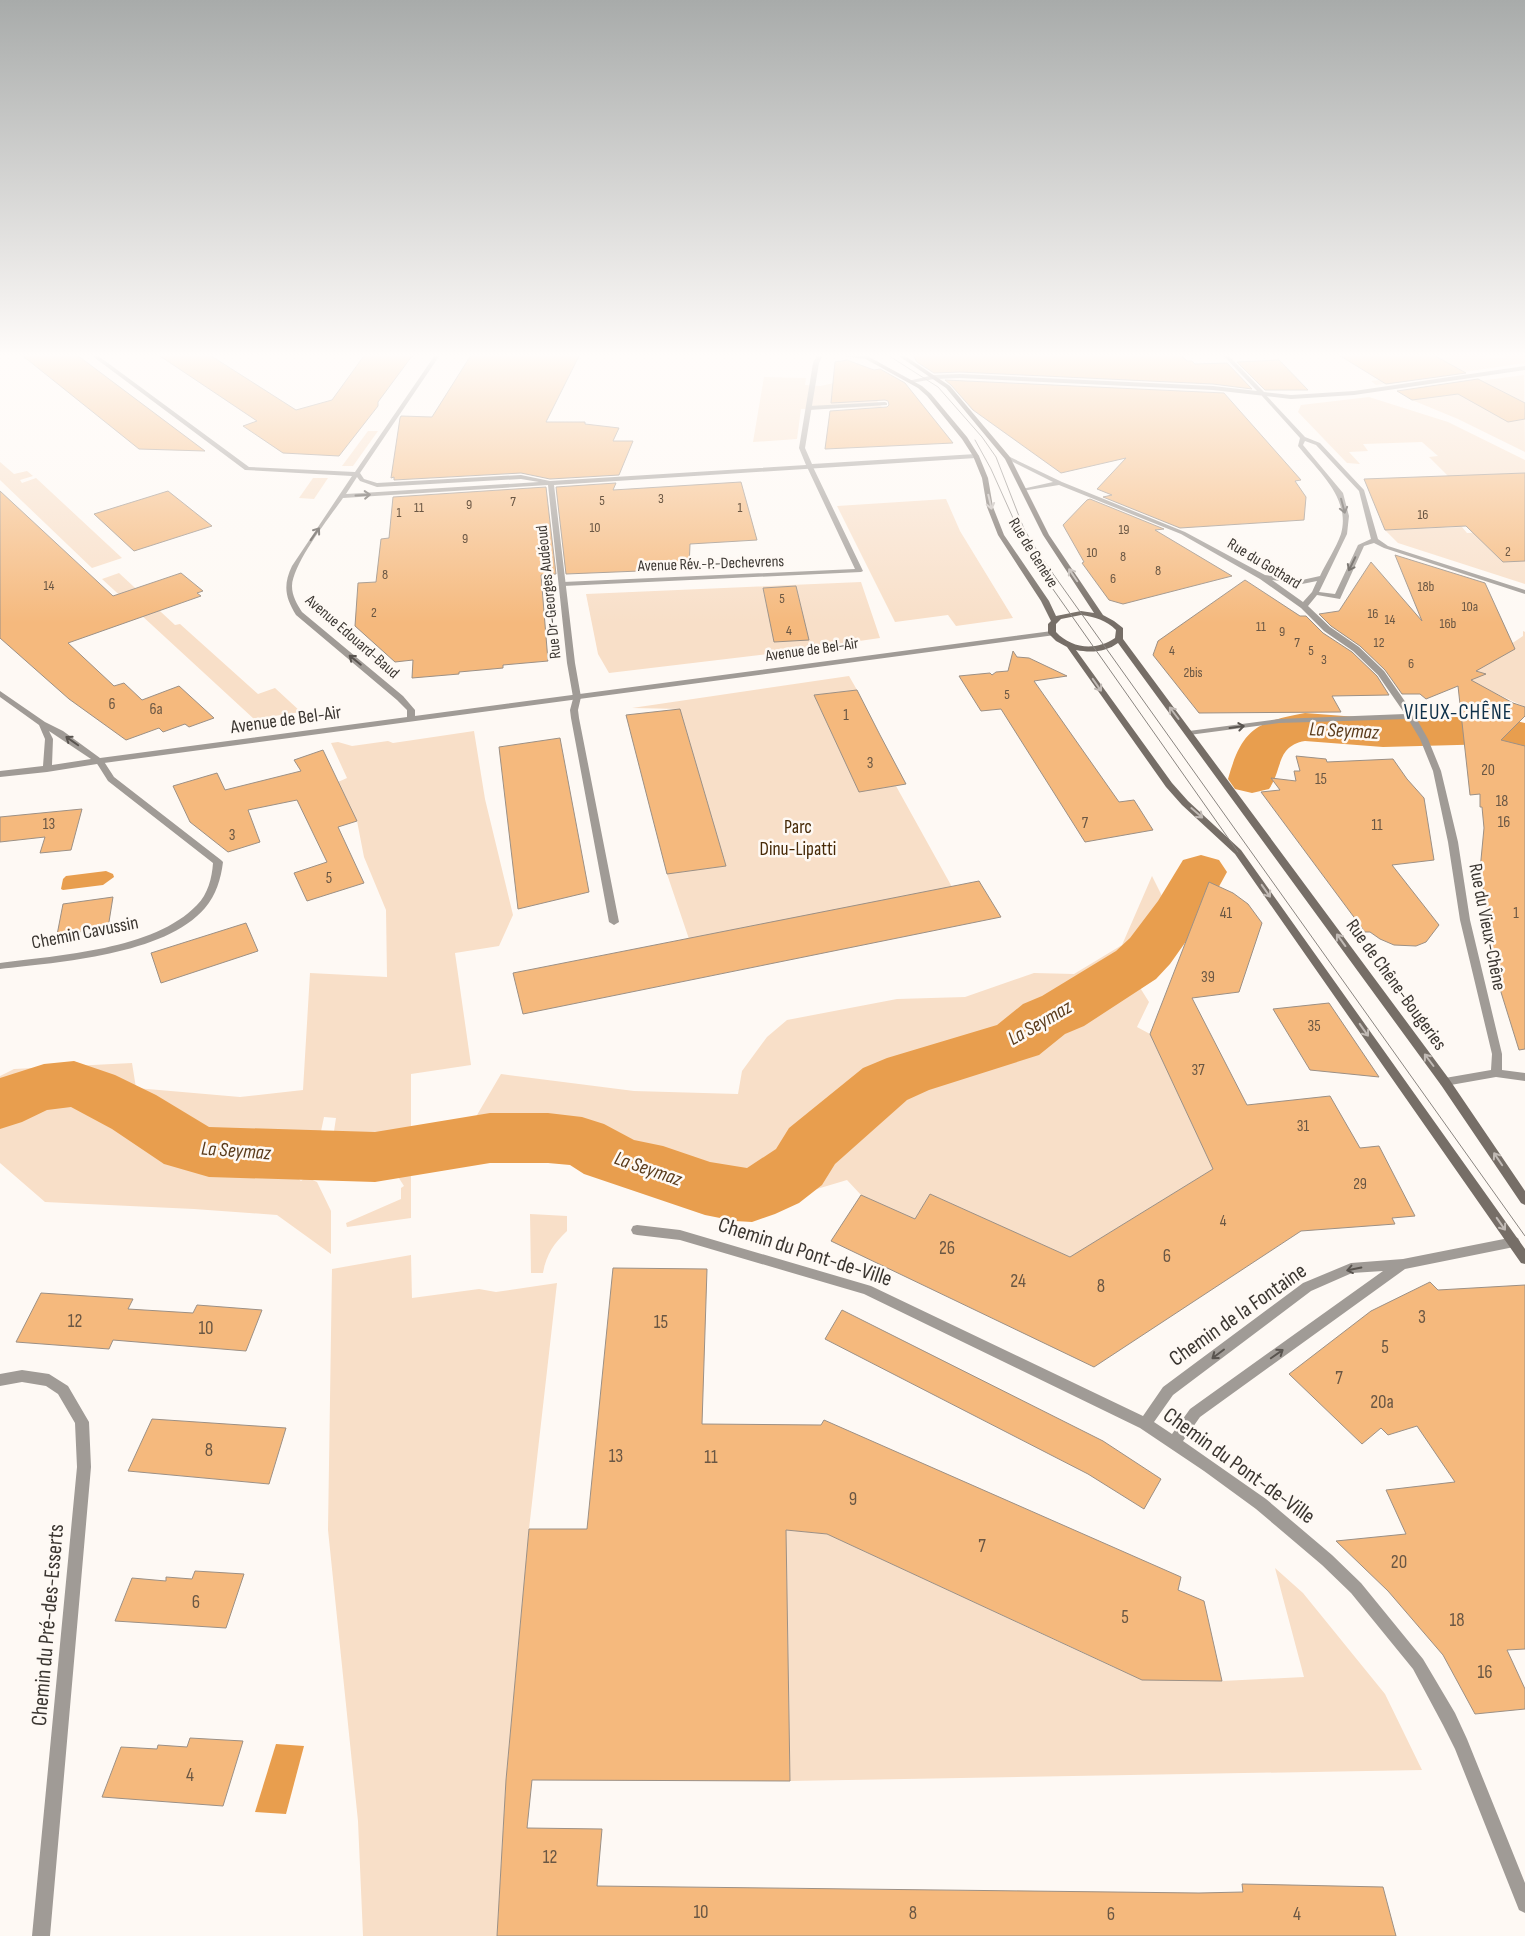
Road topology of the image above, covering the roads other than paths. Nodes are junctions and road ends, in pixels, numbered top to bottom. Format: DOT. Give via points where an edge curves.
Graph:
graph roads {
  1 [pos="211,442"];
  2 [pos="379,442"];
  3 [pos="803,442"];
  4 [pos="968,442"];
  5 [pos="995,442"];
  6 [pos="1301,442"];
  7 [pos="1314,442"];
  8 [pos="976,456"];
  9 [pos="1008,458"];
  10 [pos="810,467"];
  11 [pos="358,474"];
  12 [pos="1060,482"];
  13 [pos="550,483"];
  14 [pos="1024,490"];
  15 [pos="342,496"];
  16 [pos="1375,540"];
  17 [pos="1263,577"];
  18 [pos="1322,578"];
  19 [pos="563,584"];
  20 [pos="1525,592"];
  21 [pos="1315,593"];
  22 [pos="1304,606"];
  23 [pos="1100,616"];
  24 [pos="1054,621"];
  25 [pos="1052,633"];
  26 [pos="1119,639"];
  27 [pos="1069,645"];
  28 [pos="0,693"];
  29 [pos="577,697"];
  30 [pos="411,719"];
  31 [pos="1413,719"];
  32 [pos="42,724"];
  33 [pos="1189,733"];
  34 [pos="1424,739"];
  35 [pos="100,762"];
  36 [pos="46,769"];
  37 [pos="0,774"];
  38 [pos="1234,794"];
  39 [pos="614,922"];
  40 [pos="0,966"];
  41 [pos="1496,1073"];
  42 [pos="1525,1077"];
  43 [pos="1445,1082"];
  44 [pos="1525,1200"];
  45 [pos="637,1230"];
  46 [pos="1514,1242"];
  47 [pos="1525,1259"];
  48 [pos="1403,1264"];
  49 [pos="0,1380"];
  50 [pos="1145,1424"];
  51 [pos="1175,1442"];
  52 [pos="1525,1904"];
  53 [pos="41,1936"];
  1 -- 11 [label="street" via="247,469"];
  2 -- 11 [label="street, Avenue Edouard-Baud"];
  3 -- 10 [label="street"];
  4 -- 8 [label="main road, Rue de Genève"];
  5 -- 9 [label="main road, Rue de Genève"];
  6 -- 18 [label="street, one-way" via="1300,445 1340,493 1346,516 1344,534"];
  7 -- 16 [label="street" via="1362,491"];
  8 -- 10 [label="street"];
  8 -- 24 [label="main road, Rue de Genève, one-way" via="1001,535 1045,601"];
  9 -- 12 [label="street, Rue du Gothard"];
  9 -- 14 [label="main road, Rue de Genève"];
  10 -- 13 [label="street"];
  10 -- 19 [label="street, Avenue Rév.-P.-Dechevrens" via="859,571"];
  11 -- 13 [label="street" via="366,482 377,485 521,477"];
  11 -- 15 [label="street, Avenue Edouard-Baud"];
  12 -- 14 [label="street"];
  12 -- 17 [label="street, Rue du Gothard" via="1183,533"];
  15 -- 13 [label="street, one-way"];
  13 -- 19 [label="street, Rue Dr-Georges Audéoud"];
  23 -- 14 [label="main road, Rue de Genève, one-way" via="1046,535"];
  30 -- 15 [label="street, Avenue Edouard-Baud, one-way" via="411,710 400,698 309,623 289,598 288,586 293,568"];
  16 -- 20 [label="street" via="1386,547"];
  16 -- 21 [label="street, one-way" via="1362,545 1336,597"];
  17 -- 18 [label="street" via="1302,582"];
  17 -- 22 [label="street, Rue du Gothard"];
  18 -- 21 [label="street"];
  19 -- 29 [label="street, Rue Dr-Georges Audéoud"];
  21 -- 22 [label="street"];
  22 -- 31 [label="street, Rue du Gothard" via="1381,673"];
  23 -- 24 [label="main road" via="1070,614"];
  23 -- 26 [label="main road, Rue de Genève" via="1120,630"];
  24 -- 25 [label="main road"];
  25 -- 27 [label="main road"];
  25 -- 29 [label="street, Avenue de Bel-Air"];
  26 -- 27 [label="main road" via="1100,648"];
  33 -- 26 [label="main road, Rue de Genève, one-way"];
  27 -- 46 [label="main road, one-way" via="1170,785 1238,852"];
  28 -- 32 [label="street"];
  29 -- 30 [label="street, Avenue de Bel-Air"];
  29 -- 39 [label="street" via="575,718"];
  30 -- 35 [label="street, Avenue de Bel-Air"];
  33 -- 31 [label="street, one-way" via="1279,721"];
  31 -- 34 [label="street, Rue du Gothard"];
  35 -- 32 [label="street, one-way"];
  32 -- 36 [label="street" via="49,739"];
  33 -- 38 [label="main road, Rue de Genève"];
  34 -- 41 [label="street, Rue du Vieux-Chêne" via="1437,771 1447,810 1466,920 1497,1054"];
  35 -- 36 [label="street, Avenue de Bel-Air"];
  35 -- 40 [label="street, Chemin Cavussin" via="111,779 218,862 217,879 201,908 183,922 152,938 101,952"];
  36 -- 37 [label="street, Avenue de Bel-Air"];
  43 -- 38 [label="main road, Rue de Chêne-Bougeries, one-way"];
  41 -- 42 [label="street"];
  41 -- 43 [label="street"];
  44 -- 43 [label="main road, Rue de Chêne-Bougeries, one-way"];
  45 -- 50 [label="street, Chemin du Pont-de-Ville" via="680,1235 867,1290"];
  46 -- 47 [label="main road"];
  46 -- 48 [label="street, Chemin de la Fontaine"];
  48 -- 50 [label="street, Chemin de la Fontaine, one-way" via="1351,1268 1307,1287 1168,1391"];
  51 -- 48 [label="street, Chemin de la Fontaine, one-way" via="1194,1413"];
  49 -- 53 [label="street, Chemin du Pré-des-Esserts" via="22,1376 49,1380 64,1390 82,1422 84,1466"];
  50 -- 51 [label="street, Chemin du Pont-de-Ville"];
  51 -- 52 [label="street, Chemin du Pont-de-Ville" via="1260,1504 1327,1560 1375,1610 1418,1664 1461,1745"];
}
